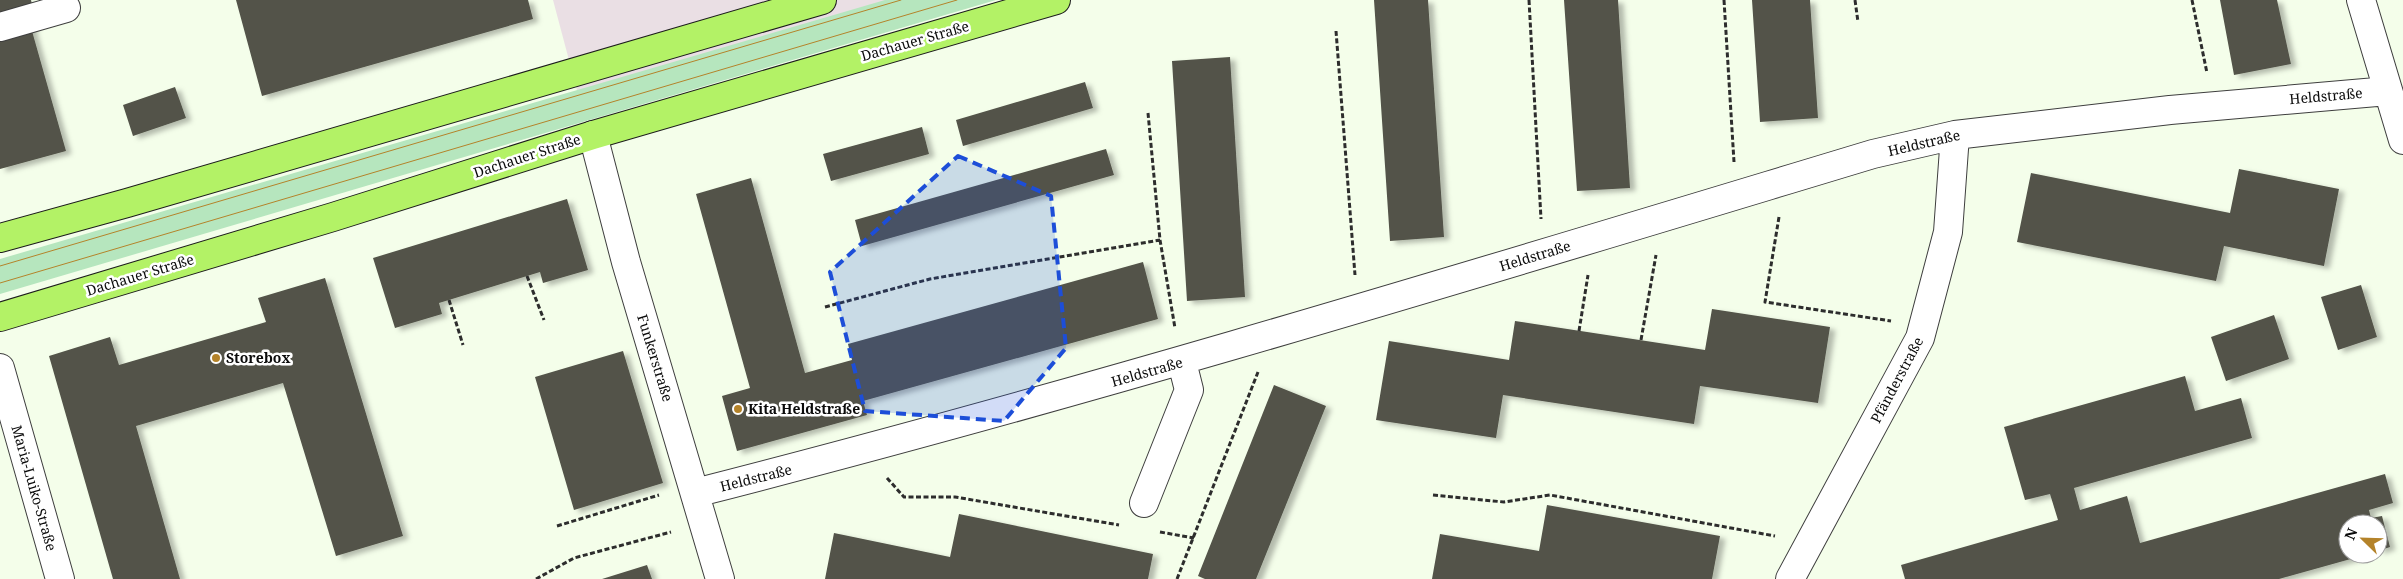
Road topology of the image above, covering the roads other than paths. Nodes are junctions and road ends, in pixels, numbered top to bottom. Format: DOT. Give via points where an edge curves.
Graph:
graph roads {
  1 [pos="822,0"];
  2 [pos="1056,0"];
  3 [pos="2361,0"];
  4 [pos="66,8"];
  5 [pos="0,27"];
  6 [pos="2388,91"];
  7 [pos="593,135"];
  8 [pos="1955,135"];
  9 [pos="2403,140"];
  10 [pos="0,238"];
  11 [pos="0,317"];
  12 [pos="1182,362"];
  13 [pos="0,368"];
  14 [pos="694,489"];
  15 [pos="1144,504"];
  16 [pos="60,579"];
  17 [pos="720,579"];
  18 [pos="1790,579"];
  1 -- 10 [label="main road"];
  2 -- 7 [label="main road, Dachauer Straße"];
  3 -- 6 [label="street"];
  4 -- 5 [label="street"];
  6 -- 8 [label="street, Heldstraße" via="2214,105"];
  6 -- 9 [label="street"];
  7 -- 11 [label="main road, Dachauer Straße"];
  7 -- 14 [label="street, Funkerstraße" via="626,262"];
  8 -- 12 [label="street, Heldstraße" via="1873,154"];
  8 -- 18 [label="street, Pfänderstraße" via="1948,232 1920,338"];
  12 -- 14 [label="street, Heldstraße" via="862,451"];
  12 -- 15 [label="street" via="1189,390"];
  13 -- 16 [label="street, Maria-Luiko-Straße"];
  14 -- 17 [label="street, Funkerstraße"];
}
